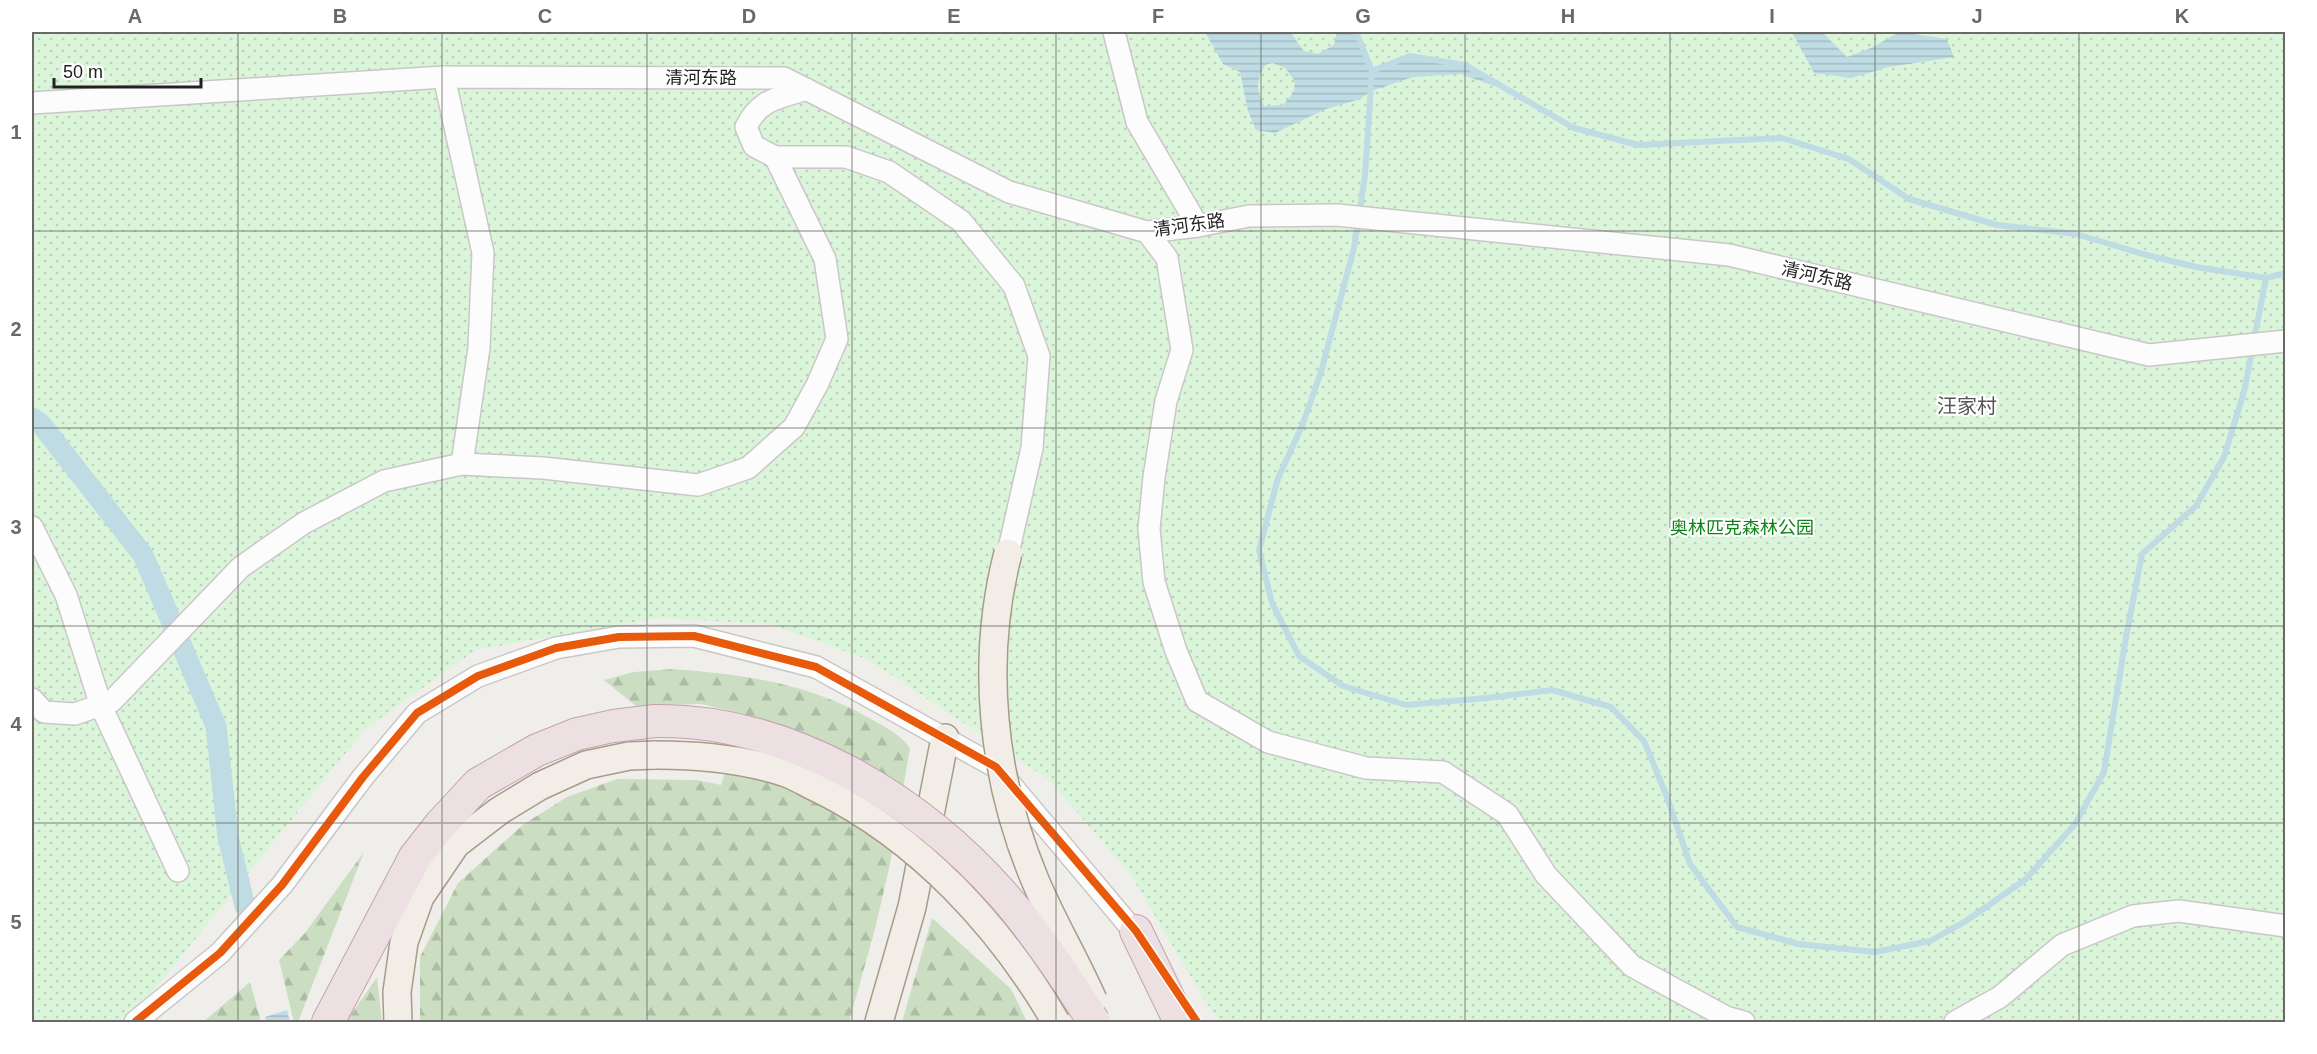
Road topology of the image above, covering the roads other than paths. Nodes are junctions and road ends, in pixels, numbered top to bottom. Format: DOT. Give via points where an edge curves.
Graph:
graph roads {
  1 [pos="1114,32"];
  2 [pos="444,77"];
  3 [pos="806,89"];
  4 [pos="32,103"];
  5 [pos="775,157"];
  6 [pos="1198,226"];
  7 [pos="1147,232"];
  8 [pos="2267,343"];
  9 [pos="462,464"];
  10 [pos="32,527"];
  11 [pos="1008,553"];
  12 [pos="32,699"];
  13 [pos="106,703"];
  14 [pos="945,738"];
  15 [pos="178,871"];
  16 [pos="2286,926"];
  17 [pos="1136,931"];
  18 [pos="135,1023"];
  19 [pos="328,1023"];
  20 [pos="398,1023"];
  21 [pos="879,1023"];
  22 [pos="1056,1023"];
  23 [pos="1094,1023"];
  24 [pos="1104,1023"];
  25 [pos="1180,1023"];
  26 [pos="1197,1023"];
  27 [pos="1744,1023"];
  28 [pos="1955,1023"];
  1 -- 6 [label="street" via="1137,122"];
  2 -- 3 [label="street, 清河东路" via="784,78"];
  2 -- 4 [label="street, 清河东路"];
  2 -- 9 [label="street" via="483,253 478,348"];
  3 -- 5 [label="street" via="763,104 746,127 754,146"];
  3 -- 7 [label="street, 清河东路" via="1009,192"];
  5 -- 9 [label="street" via="825,258 837,339 794,427 748,468 698,485 543,468"];
  5 -- 11 [label="street" via="846,157 889,172 961,221 1014,286 1039,356 1032,448"];
  6 -- 7 [label="street, 清河东路"];
  6 -- 8 [label="street, 清河东路" via="1249,216 1337,214 1728,255 2149,356"];
  7 -- 27 [label="street" via="1167,258 1182,350 1166,401 1154,477 1149,529 1154,582 1197,700 1268,742 1366,768 1443,772 1507,814 1546,875 1632,966"];
  9 -- 13 [label="street" via="384,481 303,523 241,567"];
  10 -- 13 [label="street" via="66,595"];
  11 -- 24 [label="main road, bridge" via="996,611 992,669 996,726 1009,801 1036,883"];
  12 -- 13 [label="street" via="44,712 75,714"];
  13 -- 15 [label="street"];
  14 -- 17 [label="street" via="996,766"];
  14 -- 18 [label="street" via="816,667 694,636 619,637 556,648 478,676 417,712 282,885 228,945"];
  14 -- 21 [label="main road" via="912,907"];
  16 -- 28 [label="street" via="2179,911 2133,916 2062,945 2000,997"];
  17 -- 25 [label="highway"];
  17 -- 26 [label="street"];
  19 -- 23 [label="highway, bridge" via="415,857 478,784 537,750 577,734 655,721 711,725 769,738 832,765 905,807 965,856 1004,896"];
  20 -- 22 [label="main road, bridge" via="397,992 404,942 420,897 456,844 540,786 586,765 656,754 731,759 787,774 835,798 895,836 989,924 1028,976"];
}
